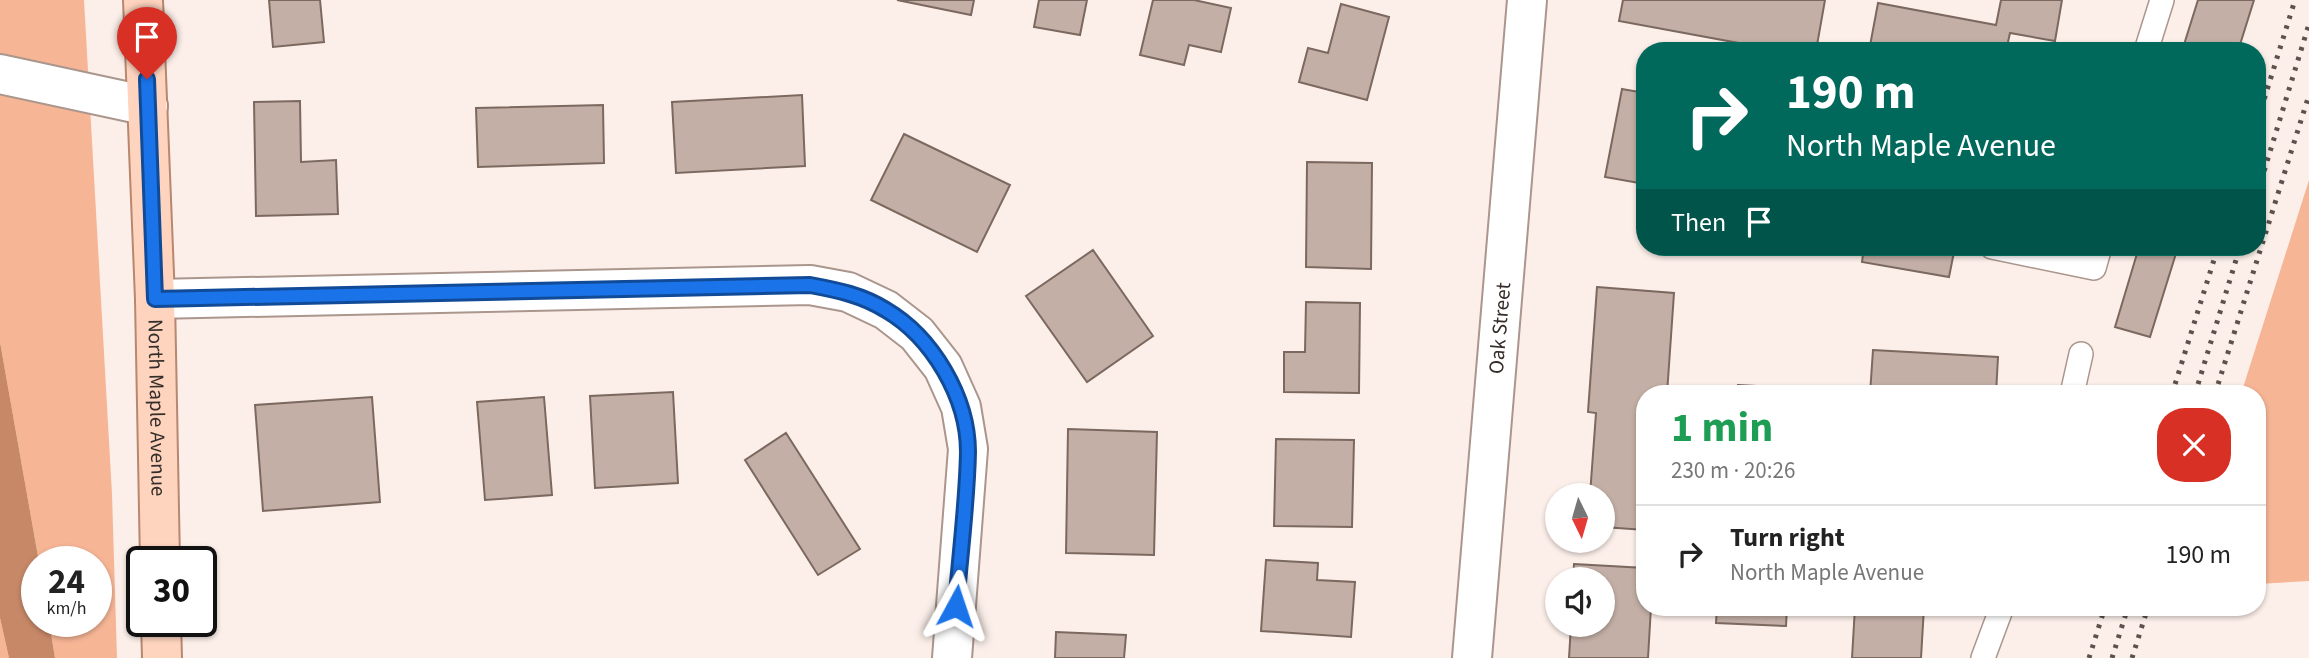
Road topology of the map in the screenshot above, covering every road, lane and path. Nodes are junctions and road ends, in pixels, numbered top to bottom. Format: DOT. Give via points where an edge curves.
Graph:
graph roads {
  1 [pos="143,0"];
  2 [pos="1527,0"];
  3 [pos="2162,0"];
  4 [pos="2150,42"];
  5 [pos="0,74"];
  6 [pos="148,106"];
  7 [pos="2036,256"];
  8 [pos="2097,256"];
  9 [pos="155,299"];
  10 [pos="2081,354"];
  11 [pos="2074,385"];
  12 [pos="160,546"];
  13 [pos="1999,616"];
  14 [pos="161,637"];
  15 [pos="162,658"];
  16 [pos="952,658"];
  17 [pos="1472,658"];
  18 [pos="1983,658"];
  1 -- 6 [label="main road, North Maple Avenue"];
  2 -- 17 [label="street, Oak Street"];
  3 -- 4 [label="lane"];
  5 -- 6 [label="street"];
  6 -- 9 [label="main road, North Maple Avenue"];
  7 -- 8 [label="lane" via="2094,268"];
  9 -- 12 [label="main road, North Maple Avenue"];
  9 -- 16 [label="street" via="810,285 848,292 886,310 917,334 943,367 961,407 968,449"];
  10 -- 11 [label="lane"];
  13 -- 18 [label="lane"];
  14 -- 15 [label="main road"];
}
